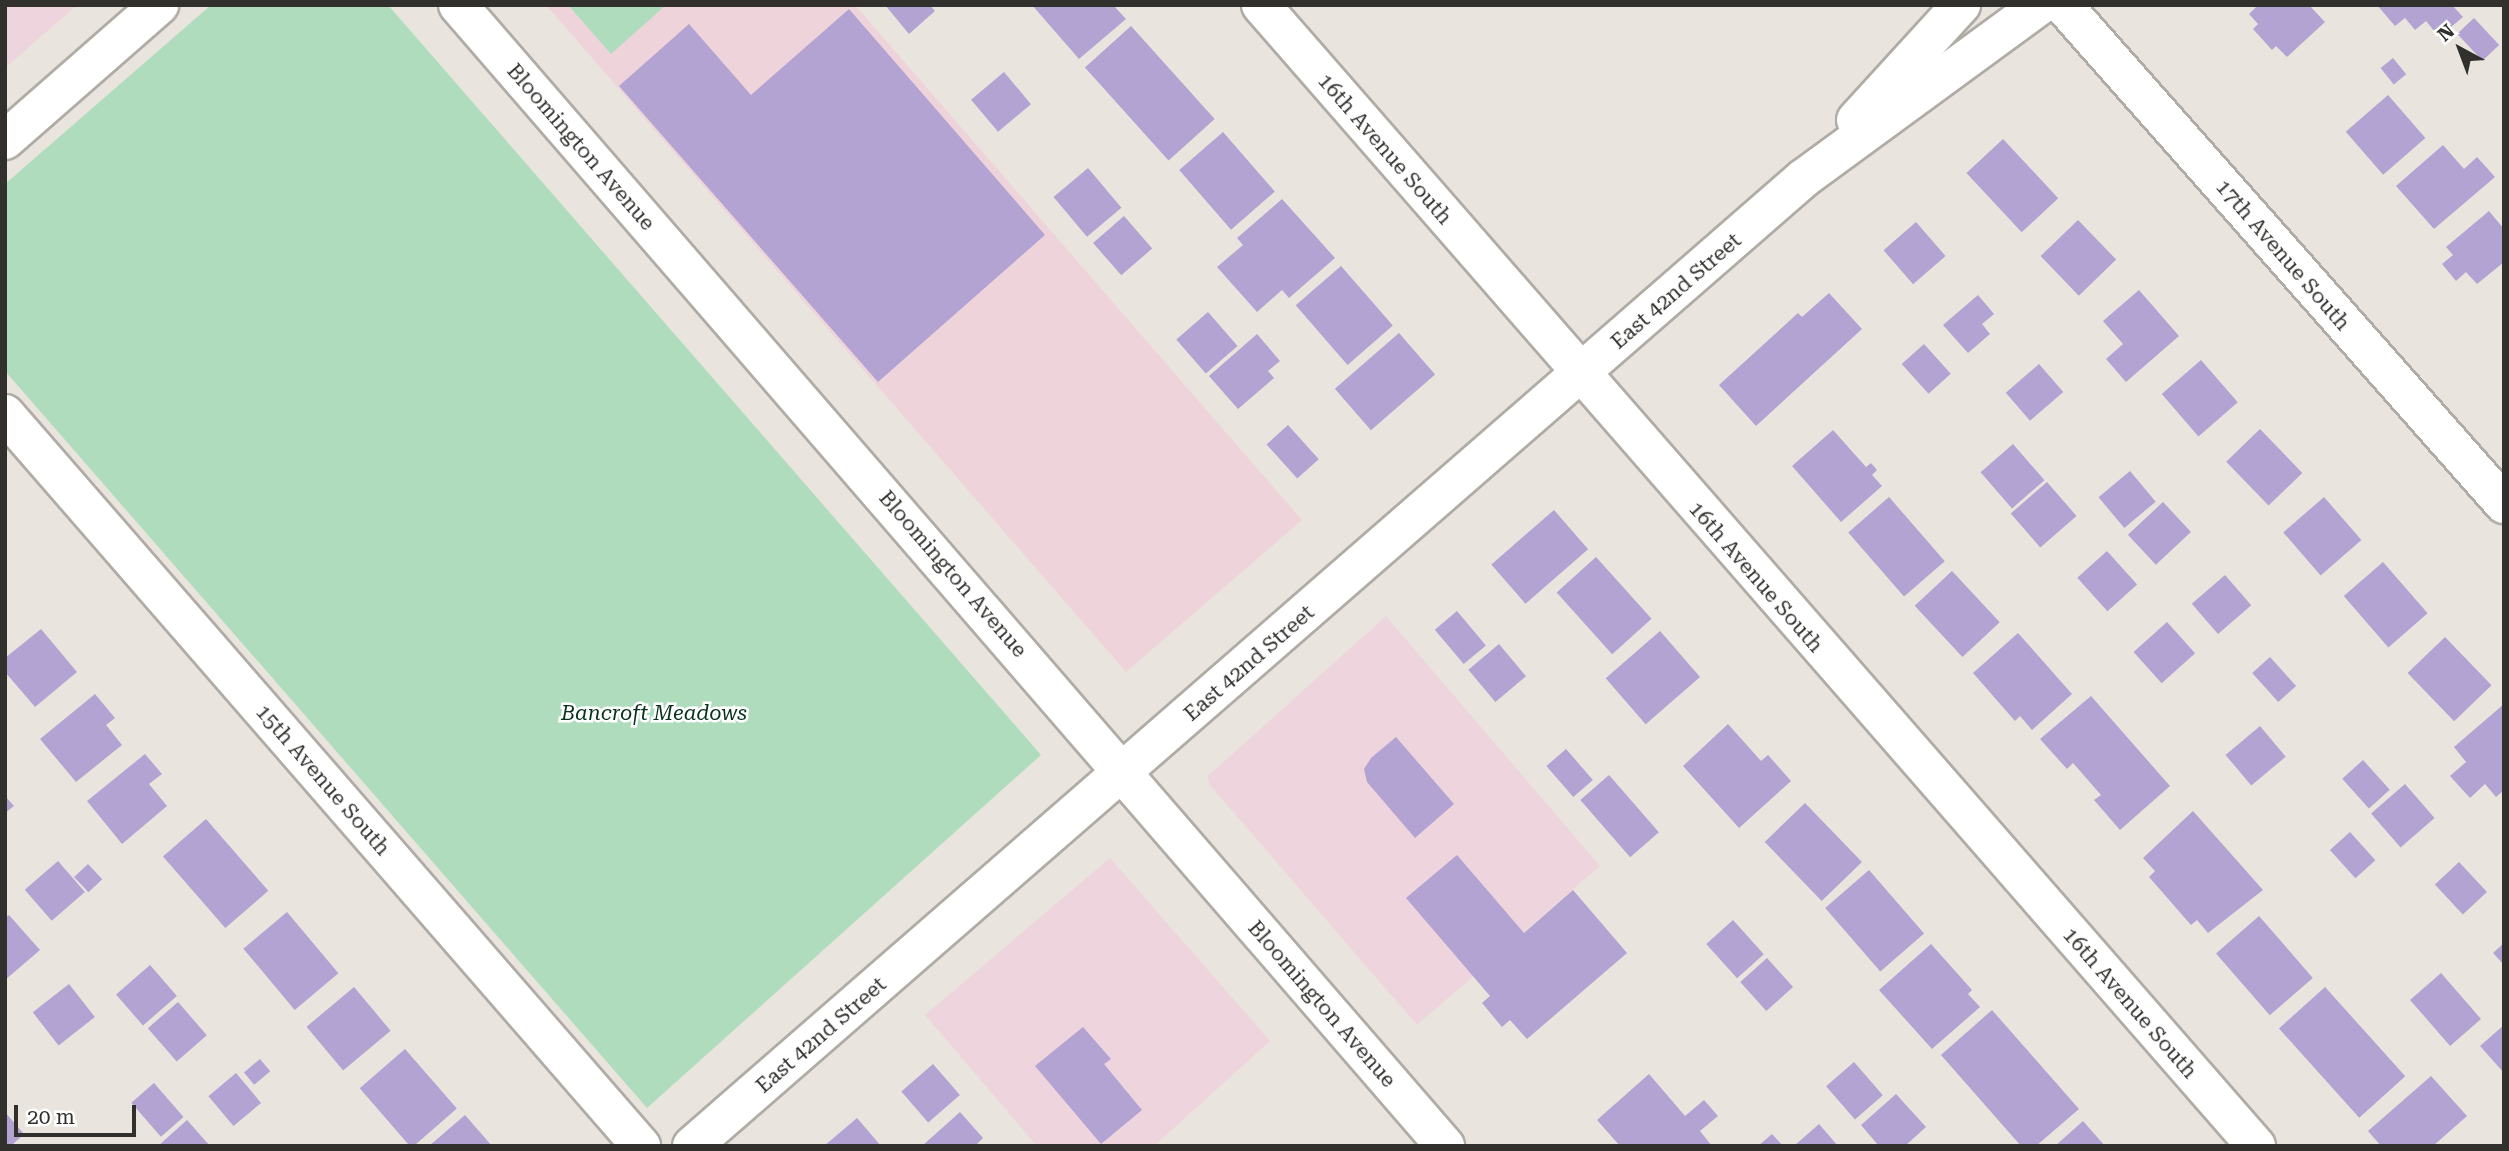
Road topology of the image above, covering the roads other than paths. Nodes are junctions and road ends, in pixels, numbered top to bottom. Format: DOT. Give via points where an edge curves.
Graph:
graph roads {
  1 [pos="159,5"];
  2 [pos="458,5"];
  3 [pos="1261,5"];
  4 [pos="1961,5"];
  5 [pos="2040,5"];
  6 [pos="2063,5"];
  7 [pos="5,140"];
  8 [pos="1804,178"];
  9 [pos="1580,374"];
  10 [pos="5,414"];
  11 [pos="2504,504"];
  12 [pos="1124,773"];
  13 [pos="641,1146"];
  14 [pos="692,1146"];
  15 [pos="1445,1146"];
  16 [pos="2256,1146"];
  1 -- 7 [label="street"];
  2 -- 12 [label="street, Bloomington Avenue"];
  3 -- 9 [label="street, 16th Avenue South"];
  4 -- 8 [label="street, East 42nd Street"];
  5 -- 8 [label="street, East 42nd Street"];
  6 -- 11 [label="street, 17th Avenue South"];
  8 -- 9 [label="street, East 42nd Street"];
  9 -- 12 [label="street, East 42nd Street"];
  9 -- 16 [label="street, 16th Avenue South"];
  10 -- 13 [label="street, 15th Avenue South"];
  12 -- 14 [label="street, East 42nd Street"];
  12 -- 15 [label="street, Bloomington Avenue"];
}
